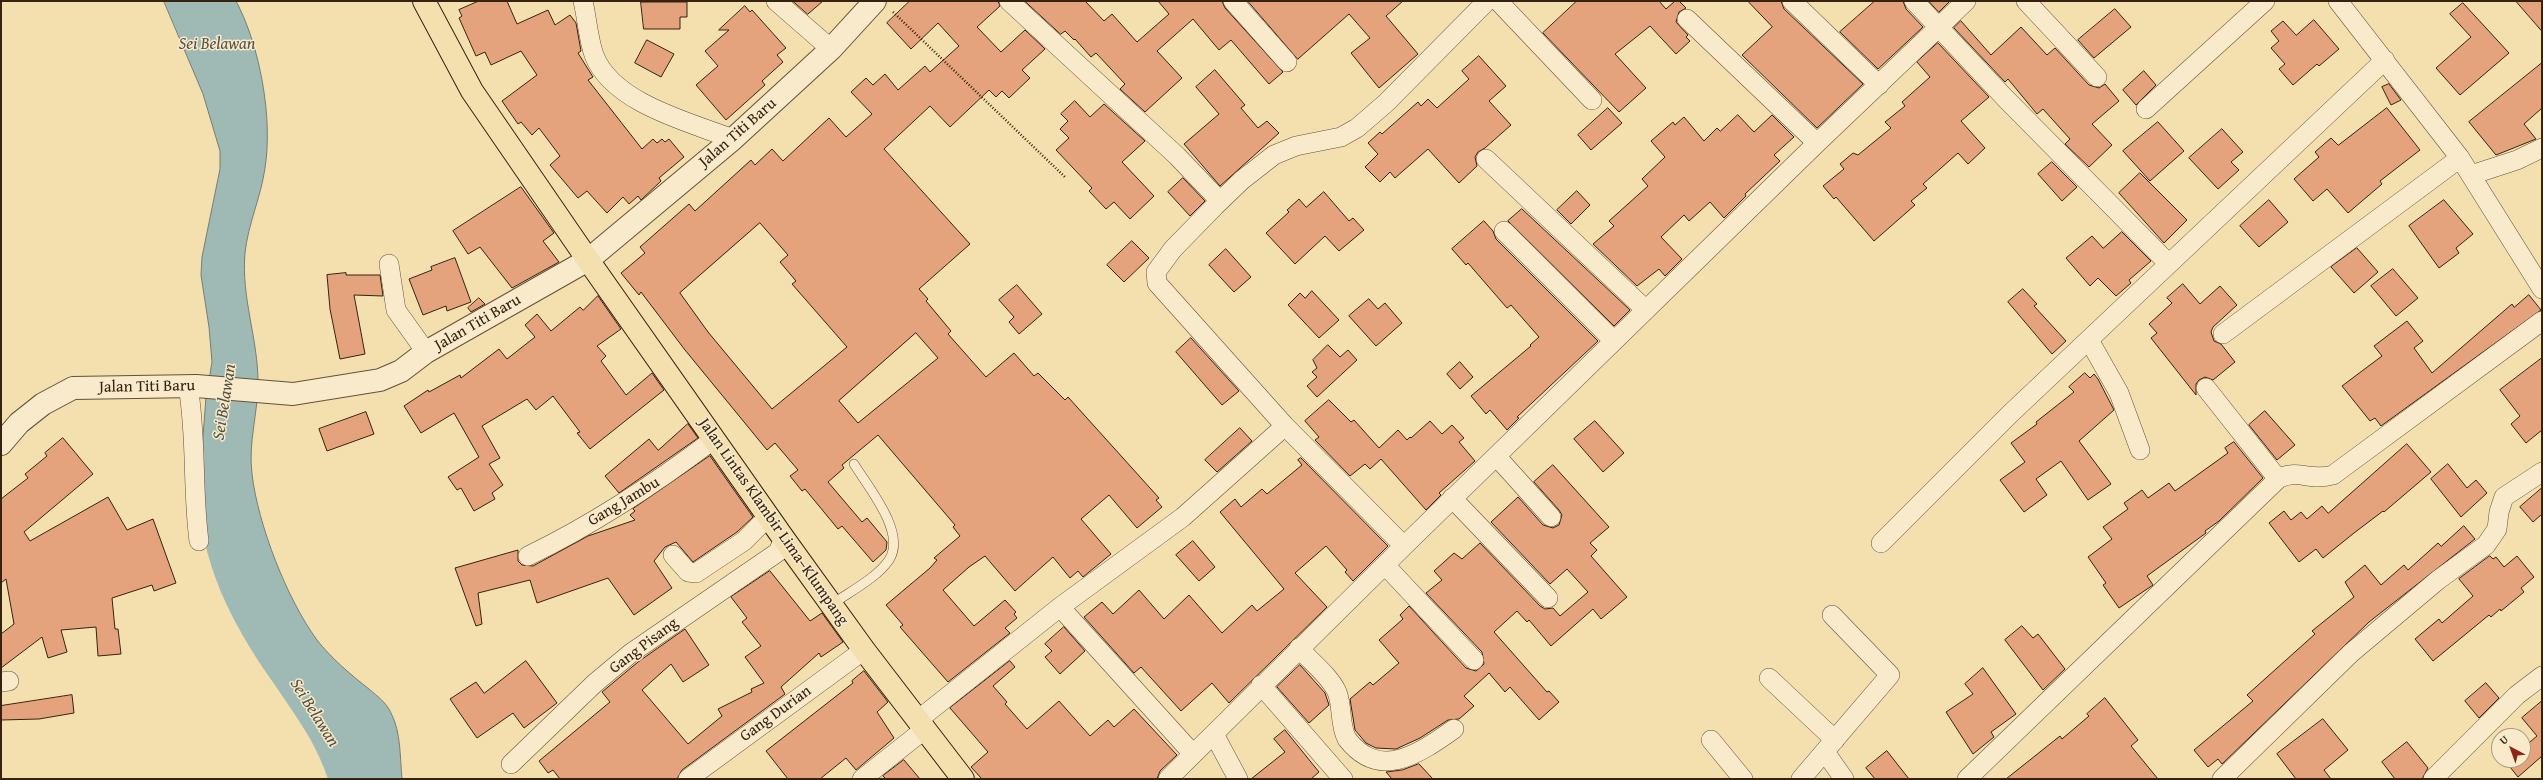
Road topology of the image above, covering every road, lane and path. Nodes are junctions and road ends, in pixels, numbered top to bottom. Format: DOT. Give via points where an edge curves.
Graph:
graph roads {
  1 [pos="424,1"];
  2 [pos="583,1"];
  3 [pos="776,1"];
  4 [pos="1009,1"];
  5 [pos="1233,1"];
  6 [pos="1487,1"];
  7 [pos="1498,1"];
  8 [pos="1792,1"];
  9 [pos="1914,1"];
  10 [pos="1966,1"];
  11 [pos="2026,1"];
  12 [pos="2265,1"];
  13 [pos="2338,1"];
  14 [pos="884,6"];
  15 [pos="1688,19"];
  16 [pos="1940,27"];
  17 [pos="831,49"];
  18 [pos="2385,60"];
  19 [pos="1287,62"];
  20 [pos="2097,77"];
  21 [pos="1879,85"];
  22 [pos="1592,100"];
  23 [pos="2146,109"];
  24 [pos="733,139"];
  25 [pos="1817,143"];
  26 [pos="2542,148"];
  27 [pos="2460,158"];
  28 [pos="1486,159"];
  29 [pos="2471,175"];
  30 [pos="1066,178"];
  31 [pos="1220,201"];
  32 [pos="1504,231"];
  33 [pos="588,260"];
  34 [pos="389,264"];
  35 [pos="2169,264"];
  36 [pos="2542,289"];
  37 [pos="1646,310"];
  38 [pos="2542,321"];
  39 [pos="2223,334"];
  40 [pos="2089,340"];
  41 [pos="1614,341"];
  42 [pos="426,352"];
  43 [pos="192,386"];
  44 [pos="2206,388"];
  45 [pos="1285,426"];
  46 [pos="714,439"];
  47 [pos="1,444"];
  48 [pos="2140,450"];
  49 [pos="1497,457"];
  50 [pos="854,464"];
  51 [pos="2542,472"];
  52 [pos="2278,479"];
  53 [pos="1452,498"];
  54 [pos="1551,517"];
  55 [pos="768,518"];
  56 [pos="784,539"];
  57 [pos="199,541"];
  58 [pos="1881,543"];
  59 [pos="1404,546"];
  60 [pos="673,555"];
  61 [pos="528,556"];
  62 [pos="1385,565"];
  63 [pos="1548,598"];
  64 [pos="831,605"];
  65 [pos="1060,607"];
  66 [pos="1832,615"];
  67 [pos="1299,648"];
  68 [pos="864,650"];
  69 [pos="1474,660"];
  70 [pos="2542,676"];
  71 [pos="1769,678"];
  72 [pos="1261,685"];
  73 [pos="922,725"];
  74 [pos="1454,729"];
  75 [pos="1214,734"];
  76 [pos="1711,740"];
  77 [pos="1830,746"];
  78 [pos="1193,754"];
  79 [pos="511,764"];
  80 [pos="688,779"];
  81 [pos="862,779"];
  82 [pos="963,779"];
  83 [pos="1168,779"];
  84 [pos="1238,779"];
  85 [pos="1343,779"];
  86 [pos="1743,779"];
  87 [pos="1801,779"];
  88 [pos="1844,779"];
  89 [pos="1967,779"];
  90 [pos="2222,779"];
  91 [pos="2433,779"];
  1 -- 33 [label="main road, Jalan Lintas Klambir Lima–Klumpang" via="472,91"];
  2 -- 24 [label="street" via="594,55 610,81 632,98"];
  3 -- 17 [label="street"];
  4 -- 31 [label="street" via="1177,156"];
  5 -- 19 [label="street"];
  6 -- 31 [label="street" via="1386,103 1357,128 1341,137 1296,146 1274,155"];
  7 -- 22 [label="street"];
  8 -- 21 [label="street"];
  9 -- 16 [label="street"];
  10 -- 16 [label="street"];
  11 -- 20 [label="street"];
  12 -- 23 [label="street"];
  13 -- 18 [label="street"];
  14 -- 17 [label="street, Jalan Titi Baru"];
  14 -- 30 [label="path"];
  15 -- 25 [label="street"];
  16 -- 21 [label="street"];
  16 -- 35 [label="street" via="2005,98"];
  17 -- 24 [label="street, Jalan Titi Baru"];
  18 -- 27 [label="street"];
  18 -- 35 [label="street"];
  21 -- 25 [label="street"];
  24 -- 33 [label="street, Jalan Titi Baru"];
  25 -- 37 [label="street"];
  26 -- 29 [label="street" via="2517,160"];
  27 -- 29 [label="street"];
  27 -- 39 [label="street"];
  28 -- 37 [label="street"];
  29 -- 36 [label="street"];
  31 -- 45 [label="street" via="1161,263 1155,279 1168,297"];
  32 -- 41 [label="street"];
  33 -- 42 [label="street, Jalan Titi Baru"];
  33 -- 46 [label="main road, Jalan Lintas Klambir Lima–Klumpang"];
  34 -- 42 [label="street" via="396,310"];
  35 -- 40 [label="street"];
  37 -- 41 [label="street"];
  38 -- 52 [label="street" via="2333,475 2320,479 2286,474"];
  40 -- 48 [label="street" via="2119,393"];
  40 -- 58 [label="street"];
  41 -- 49 [label="street"];
  42 -- 43 [label="street, Jalan Titi Baru" via="401,371 380,380 293,394"];
  43 -- 47 [label="street, Jalan Titi Baru" via="73,388 19,423"];
  43 -- 57 [label="street" via="194,500"];
  44 -- 52 [label="street"];
  45 -- 59 [label="street"];
  45 -- 65 [label="street" via="1183,517"];
  46 -- 55 [label="main road, Jalan Lintas Klambir Lima–Klumpang"];
  46 -- 61 [label="street, Gang Jambu" via="657,482 557,542"];
  49 -- 53 [label="street"];
  49 -- 54 [label="street"];
  50 -- 64 [label="lane" via="891,524 893,551 889,560 877,572"];
  51 -- 90 [label="street" via="2504,498 2497,530 2486,545 2438,580 2351,653"];
  52 -- 89 [label="street"];
  53 -- 59 [label="street"];
  53 -- 63 [label="street"];
  55 -- 56 [label="main road, Jalan Lintas Klambir Lima–Klumpang"];
  55 -- 60 [label="street" via="744,541 696,573 688,572"];
  56 -- 64 [label="main road, Jalan Lintas Klambir Lima–Klumpang"];
  56 -- 79 [label="street, Gang Pisang" via="778,552 631,653 595,683"];
  59 -- 62 [label="street"];
  62 -- 67 [label="street"];
  62 -- 69 [label="street"];
  64 -- 68 [label="main road, Jalan Lintas Klambir Lima–Klumpang"];
  65 -- 73 [label="street"];
  65 -- 78 [label="street"];
  66 -- 77 [label="street" via="1890,676"];
  67 -- 72 [label="street"];
  67 -- 74 [label="street" via="1337,693 1347,739 1363,760 1378,771 1396,770"];
  68 -- 73 [label="main road, Jalan Lintas Klambir Lima–Klumpang"];
  68 -- 80 [label="street, Gang Durian"];
  70 -- 91 [label="street" via="2517,695"];
  71 -- 77 [label="street"];
  72 -- 75 [label="street"];
  72 -- 85 [label="street"];
  73 -- 81 [label="street"];
  73 -- 82 [label="main road, Jalan Lintas Klambir Lima–Klumpang"];
  75 -- 78 [label="street"];
  75 -- 84 [label="street"];
  76 -- 86 [label="street"];
  77 -- 87 [label="street"];
  77 -- 88 [label="street"];
  78 -- 83 [label="street"];
}
